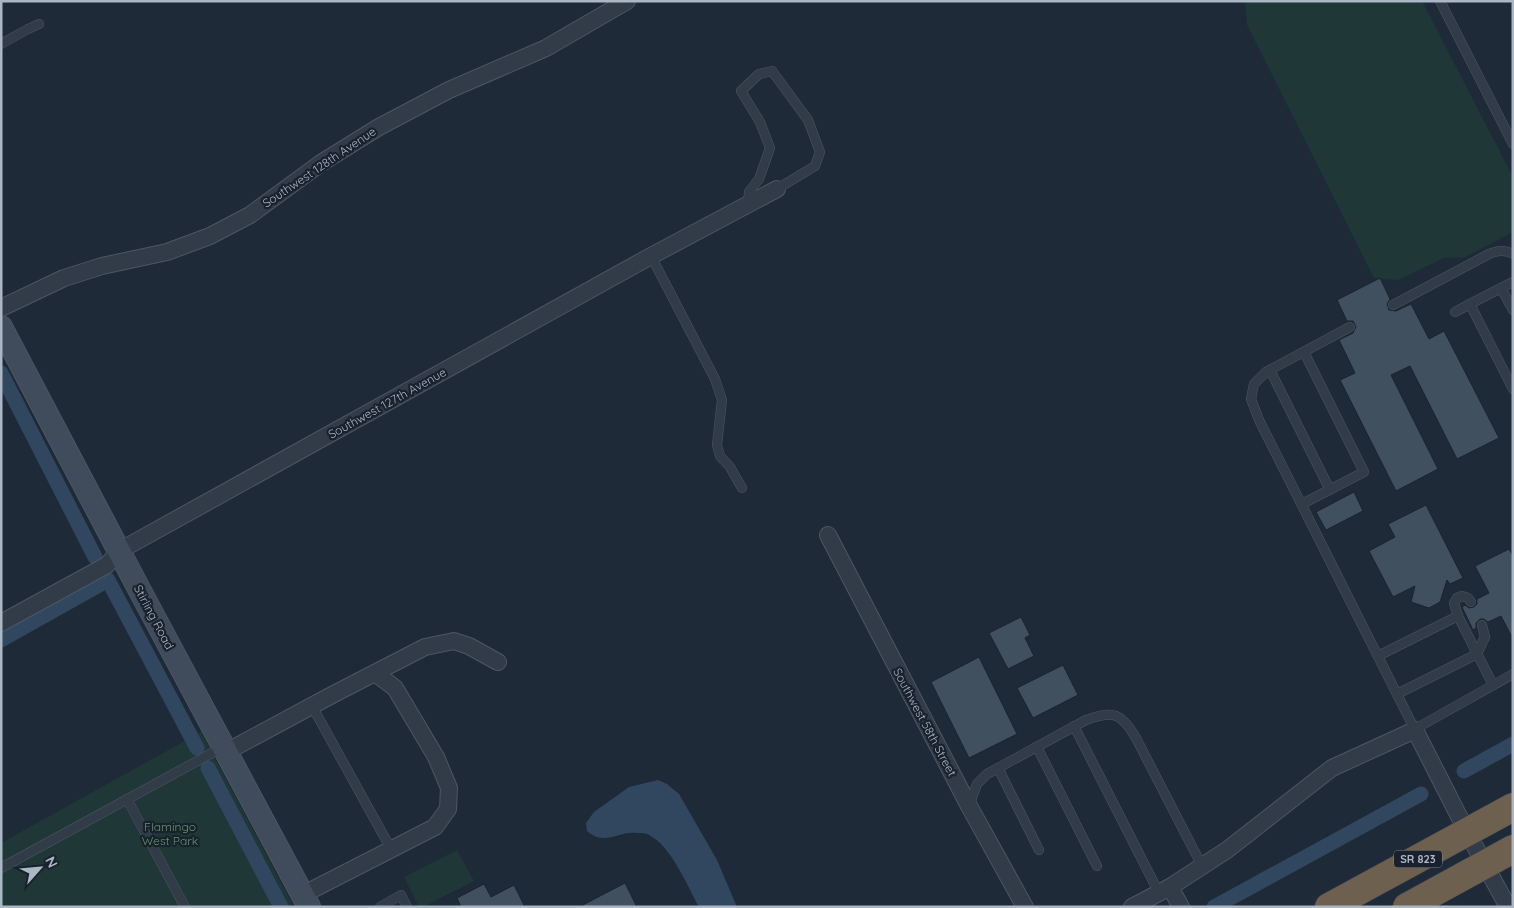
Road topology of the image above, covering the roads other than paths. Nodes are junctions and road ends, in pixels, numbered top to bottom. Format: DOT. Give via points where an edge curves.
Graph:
graph roads {
  1 [pos="627,1"];
  2 [pos="1440,1"];
  3 [pos="39,24"];
  4 [pos="1,44"];
  5 [pos="1513,144"];
  6 [pos="777,189"];
  7 [pos="748,204"];
  8 [pos="1513,254"];
  9 [pos="651,256"];
  10 [pos="1513,282"];
  11 [pos="1502,288"];
  12 [pos="1470,304"];
  13 [pos="1393,305"];
  14 [pos="1,308"];
  15 [pos="1513,310"];
  16 [pos="1455,312"];
  17 [pos="1,327"];
  18 [pos="1350,327"];
  19 [pos="1304,352"];
  20 [pos="1270,370"];
  21 [pos="1513,390"];
  22 [pos="742,488"];
  23 [pos="1330,490"];
  24 [pos="1302,504"];
  25 [pos="828,535"];
  26 [pos="119,551"];
  27 [pos="1470,602"];
  28 [pos="1458,616"];
  29 [pos="1,623"];
  30 [pos="1482,625"];
  31 [pos="1477,654"];
  32 [pos="1378,656"];
  33 [pos="498,662"];
  34 [pos="375,673"];
  35 [pos="1513,674"];
  36 [pos="1493,686"];
  37 [pos="1397,694"];
  38 [pos="312,706"];
  39 [pos="1074,726"];
  40 [pos="1415,729"];
  41 [pos="1037,747"];
  42 [pos="225,750"];
  43 [pos="998,768"];
  44 [pos="127,799"];
  45 [pos="969,806"];
  46 [pos="1513,807"];
  47 [pos="1467,832"];
  48 [pos="1513,848"];
  49 [pos="392,849"];
  50 [pos="1039,850"];
  51 [pos="1485,863"];
  52 [pos="1097,866"];
  53 [pos="1202,866"];
  54 [pos="1,868"];
  55 [pos="1164,890"];
  56 [pos="305,901"];
  57 [pos="184,907"];
  58 [pos="380,907"];
  59 [pos="407,907"];
  60 [pos="1025,907"];
  61 [pos="1132,907"];
  62 [pos="1181,907"];
  63 [pos="1329,907"];
  64 [pos="1407,907"];
  65 [pos="1508,907"];
  1 -- 14 [label="street, Southwest 128th Avenue" via="546,48 449,90 379,126 250,214 210,236 167,252 64,278"];
  2 -- 5 [label="lane"];
  3 -- 4 [label="lane"];
  6 -- 7 [label="street, Southwest 127th Avenue"];
  6 -- 7 [label="lane" via="815,166 820,152 808,120 772,71 759,74 741,91 760,122 770,148 759,179 749,192"];
  7 -- 9 [label="street, Southwest 127th Avenue"];
  8 -- 13 [label="lane" via="1504,251 1489,254"];
  9 -- 22 [label="lane" via="715,379 722,400 717,445 720,456"];
  9 -- 26 [label="street, Southwest 127th Avenue"];
  10 -- 11 [label="lane"];
  11 -- 12 [label="lane"];
  11 -- 15 [label="lane"];
  12 -- 16 [label="lane"];
  12 -- 21 [label="lane"];
  17 -- 26 [label="street, Stirling Road"];
  18 -- 19 [label="lane"];
  19 -- 20 [label="lane"];
  19 -- 23 [label="lane" via="1364,472"];
  20 -- 23 [label="lane"];
  20 -- 24 [label="lane" via="1254,384 1251,400"];
  23 -- 24 [label="lane"];
  24 -- 32 [label="lane"];
  25 -- 45 [label="street, Southwest 58th Street"];
  26 -- 29 [label="street, Southwest 127th Avenue" via="107,565"];
  26 -- 42 [label="street, Stirling Road"];
  27 -- 28 [label="lane" via="1462,596 1457,598 1454,603"];
  28 -- 31 [label="lane"];
  28 -- 32 [label="lane"];
  30 -- 31 [label="lane" via="1485,637"];
  31 -- 36 [label="lane"];
  31 -- 37 [label="lane"];
  32 -- 37 [label="lane"];
  33 -- 34 [label="street" via="454,641 425,647"];
  34 -- 38 [label="street"];
  34 -- 49 [label="street" via="395,688 436,757 449,788 448,809 435,827"];
  35 -- 36 [label="lane"];
  36 -- 40 [label="lane"];
  37 -- 40 [label="lane"];
  38 -- 42 [label="street"];
  38 -- 49 [label="lane"];
  39 -- 41 [label="lane"];
  39 -- 53 [label="lane" via="1099,715 1112,714 1128,724"];
  39 -- 55 [label="lane"];
  40 -- 47 [label="street"];
  40 -- 53 [label="street" via="1332,768"];
  41 -- 43 [label="lane"];
  41 -- 52 [label="lane"];
  42 -- 44 [label="lane"];
  42 -- 56 [label="street, Stirling Road"];
  43 -- 45 [label="lane" via="977,784"];
  43 -- 50 [label="lane"];
  44 -- 54 [label="lane"];
  44 -- 57 [label="lane"];
  45 -- 60 [label="street, Southwest 58th Street"];
  46 -- 47 [label="highway, SR 823"];
  47 -- 51 [label="street"];
  47 -- 63 [label="highway, SR 823"];
  48 -- 51 [label="highway, SR 823"];
  49 -- 56 [label="street"];
  51 -- 64 [label="highway, SR 823"];
  51 -- 65 [label="street"];
  53 -- 55 [label="street"];
  55 -- 61 [label="street"];
  55 -- 62 [label="street"];
  58 -- 59 [label="lane" via="401,895"];
}
